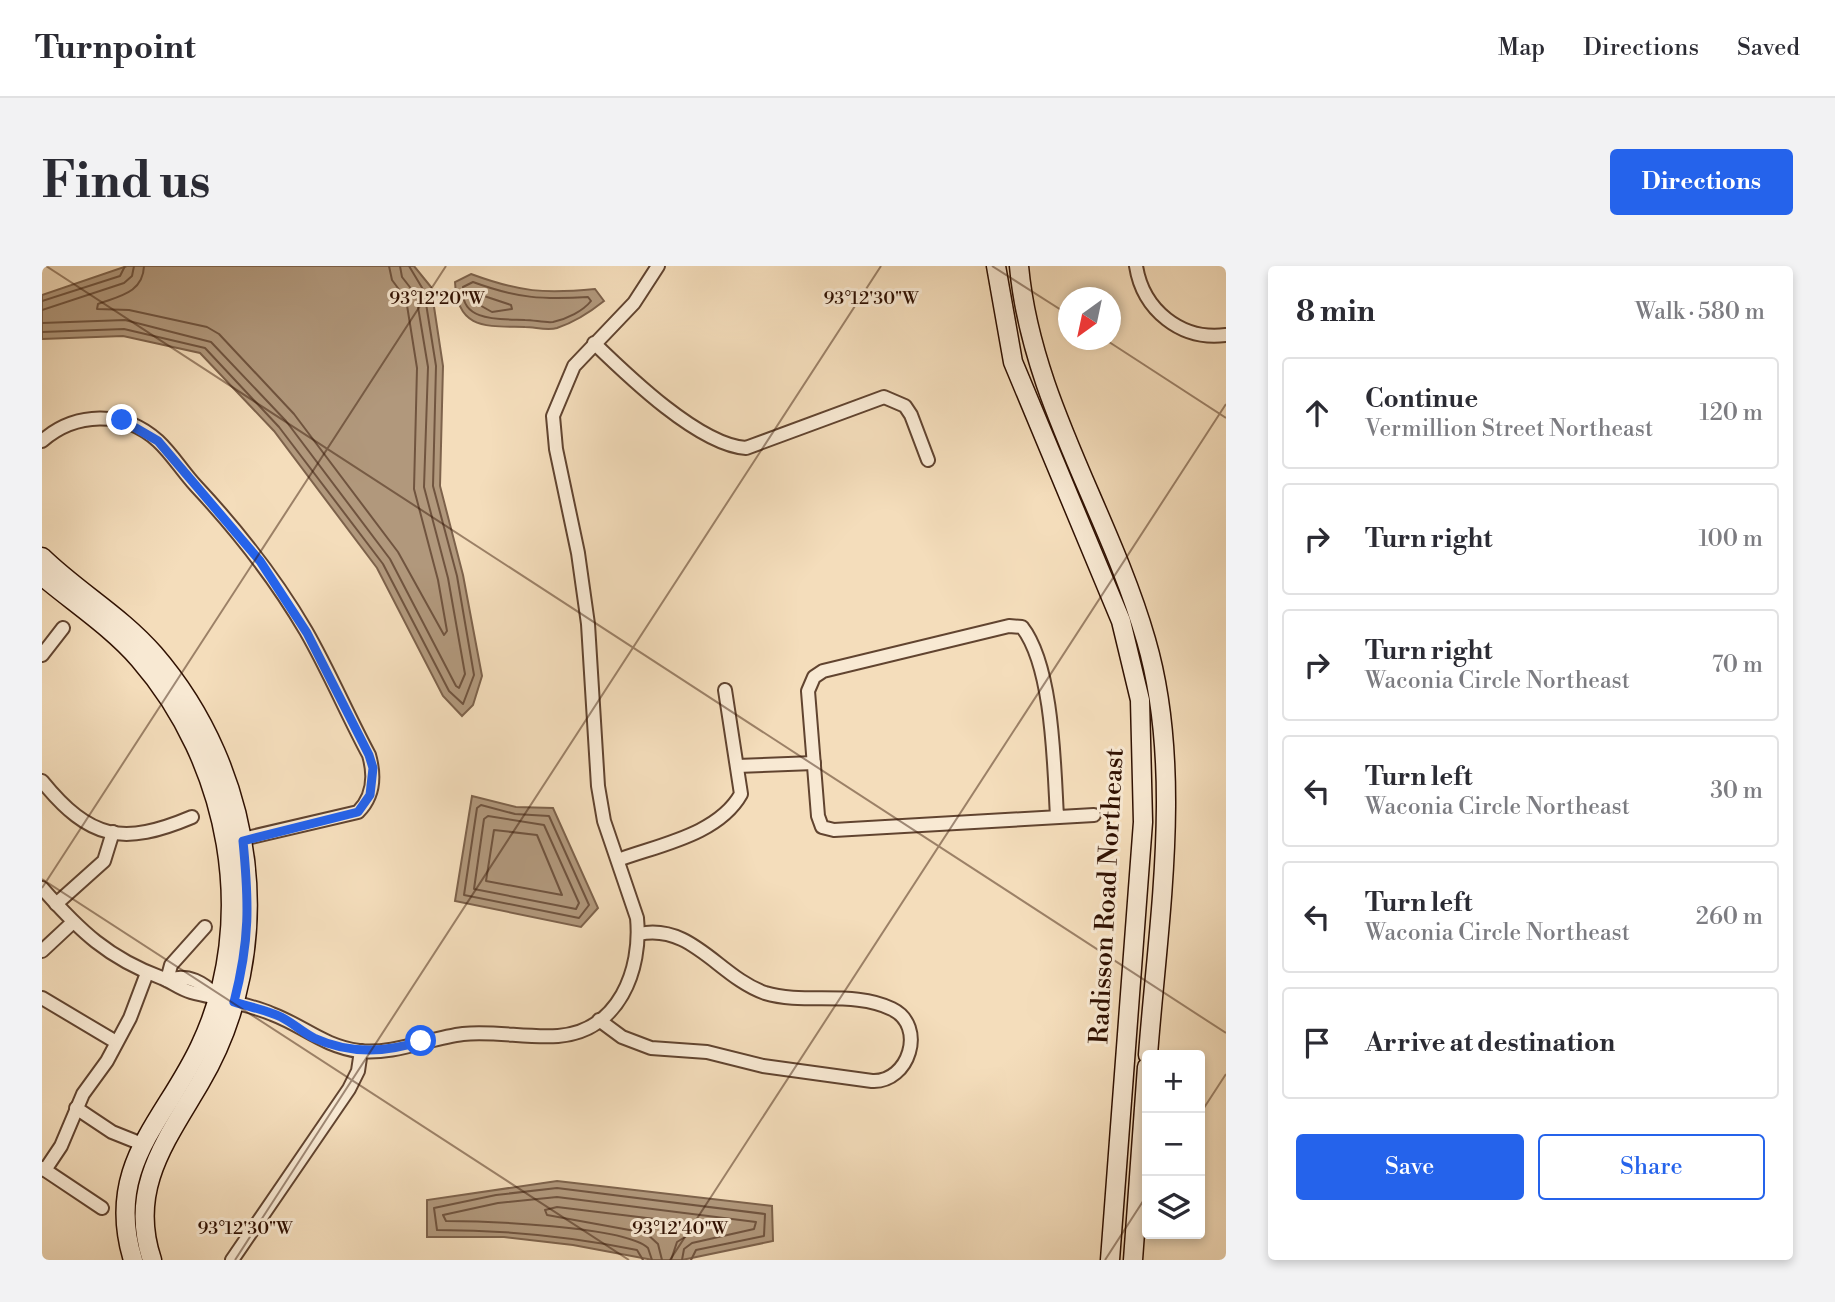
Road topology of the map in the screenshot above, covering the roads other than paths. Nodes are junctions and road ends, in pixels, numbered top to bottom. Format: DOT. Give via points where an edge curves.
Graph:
graph roads {
  1 [pos="658,266"];
  2 [pos="996,266"];
  3 [pos="1019,266"];
  4 [pos="1136,266"];
  5 [pos="1226,335"];
  6 [pos="594,343"];
  7 [pos="42,441"];
  8 [pos="928,460"];
  9 [pos="42,557"];
  10 [pos="42,576"];
  11 [pos="63,628"];
  12 [pos="42,655"];
  13 [pos="725,690"];
  14 [pos="814,763"];
  15 [pos="737,766"];
  16 [pos="42,781"];
  17 [pos="1094,815"];
  18 [pos="192,817"];
  19 [pos="1057,817"];
  20 [pos="113,832"];
  21 [pos="235,841"];
  22 [pos="618,860"];
  23 [pos="42,888"];
  24 [pos="56,904"];
  25 [pos="72,923"];
  26 [pos="205,927"];
  27 [pos="639,934"];
  28 [pos="42,951"];
  29 [pos="147,973"];
  30 [pos="167,980"];
  31 [pos="42,998"];
  32 [pos="227,1000"];
  33 [pos="599,1020"];
  34 [pos="116,1042"];
  35 [pos="1148,1050"];
  36 [pos="361,1051"];
  37 [pos="76,1108"];
  38 [pos="1144,1113"];
  39 [pos="142,1144"];
  40 [pos="44,1169"];
  41 [pos="102,1208"];
  42 [pos="133,1260"];
  43 [pos="152,1260"];
  44 [pos="232,1260"];
  45 [pos="1110,1260"];
  46 [pos="1133,1260"];
  1 -- 6 [label="street" via="634,303"];
  2 -- 45 [label="main road, Radisson Road Northeast" via="1013,362 1121,621 1140,700 1142,835"];
  3 -- 35 [label="main road, Radisson Road Northeast" via="1029,326 1048,392 1134,600 1156,678 1167,801"];
  4 -- 5 [label="street" via="1148,301 1173,324 1203,336"];
  6 -- 8 [label="street" via="653,396 713,440 732,447 746,448 884,397 911,415"];
  6 -- 22 [label="street" via="566,379 554,416 588,624 598,786"];
  7 -- 21 [label="street" via="68,423 96,418 122,420 158,441 260,561 331,679 373,768 365,805 348,817"];
  9 -- 21 [label="main road" via="137,635 179,685 225,768"];
  10 -- 21 [label="main road" via="121,641 168,697"];
  11 -- 12 [label="street"];
  13 -- 15 [label="street"];
  14 -- 15 [label="street"];
  14 -- 19 [label="street" via="818,816 822,827 834,830"];
  14 -- 19 [label="street" via="808,691 814,677 823,671 996,629 1022,627 1033,641 1048,708"];
  15 -- 22 [label="street" via="741,794 734,806 706,826"];
  16 -- 20 [label="street" via="72,815 95,829"];
  17 -- 19 [label="street"];
  18 -- 20 [label="street" via="149,834"];
  20 -- 24 [label="street" via="104,861"];
  21 -- 32 [label="main road" via="249,890 247,935"];
  22 -- 27 [label="street"];
  23 -- 24 [label="street"];
  24 -- 25 [label="street"];
  25 -- 28 [label="street"];
  25 -- 29 [label="street" via="108,953"];
  26 -- 30 [label="street" via="171,965"];
  27 -- 33 [label="street" via="632,978"];
  27 -- 33 [label="street" via="677,936 767,993 892,1009 911,1032 911,1051 900,1069 873,1081 755,1064 707,1052 651,1048 622,1037"];
  29 -- 30 [label="street"];
  29 -- 34 [label="street"];
  30 -- 32 [label="street" via="178,976 203,982"];
  31 -- 34 [label="street"];
  32 -- 36 [label="street" via="279,1016 328,1043"];
  32 -- 39 [label="main road"];
  32 -- 43 [label="main road" via="207,1070 153,1165 145,1200"];
  33 -- 36 [label="street" via="560,1036 486,1032"];
  34 -- 37 [label="street"];
  36 -- 44 [label="street" via="349,1089"];
  37 -- 39 [label="street" via="112,1132"];
  37 -- 40 [label="street" via="61,1146"];
  38 -- 46 [label="main road, Radisson Road Northeast"];
  39 -- 42 [label="main road" via="131,1169 126,1212"];
  40 -- 41 [label="street"];
}
